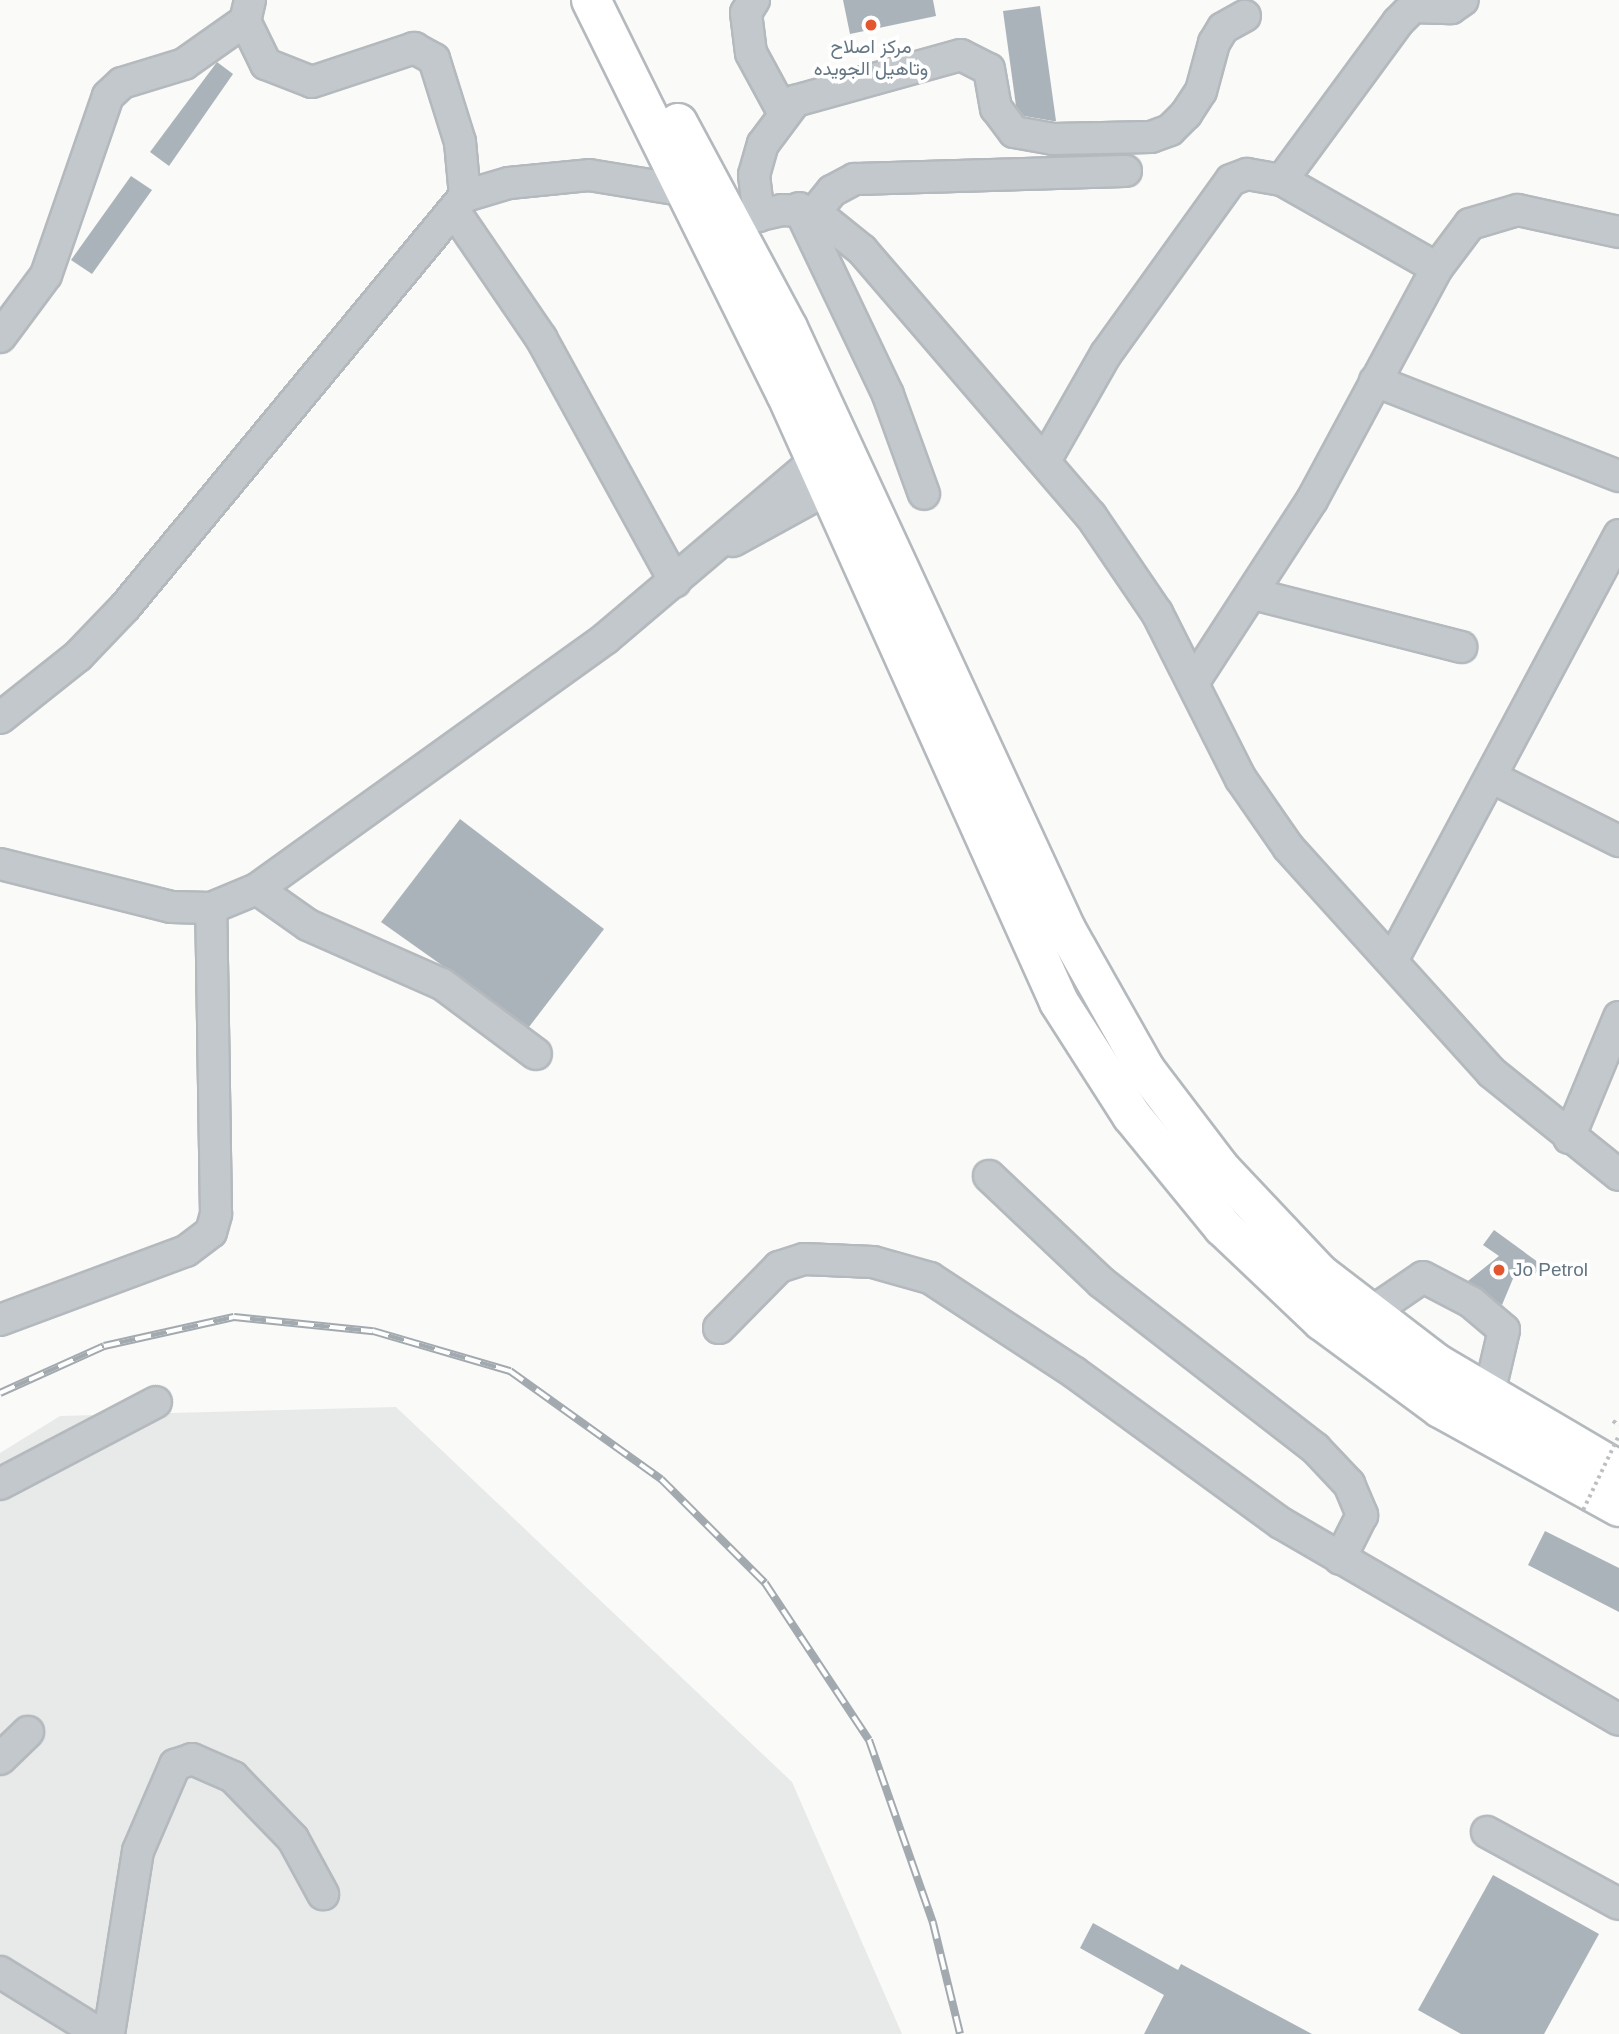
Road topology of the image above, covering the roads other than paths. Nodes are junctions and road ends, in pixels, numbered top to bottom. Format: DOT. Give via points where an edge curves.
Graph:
graph roads {
  1 [pos="591,0"];
  2 [pos="619,0"];
  3 [pos="754,0"];
  4 [pos="1463,0"];
  5 [pos="248,10"];
  6 [pos="1245,16"];
  7 [pos="783,112"];
  8 [pos="1126,171"];
  9 [pos="1282,180"];
  10 [pos="681,190"];
  11 [pos="460,204"];
  12 [pos="807,210"];
  13 [pos="744,219"];
  14 [pos="1619,232"];
  15 [pos="1437,268"];
  16 [pos="0,337"];
  17 [pos="1375,381"];
  18 [pos="1046,459"];
  19 [pos="834,466"];
  20 [pos="1619,476"];
  21 [pos="924,495"];
  22 [pos="1619,535"];
  23 [pos="675,582"];
  24 [pos="1253,594"];
  25 [pos="1461,647"];
  26 [pos="1195,680"];
  27 [pos="0,718"];
  28 [pos="1493,778"];
  29 [pos="1619,841"];
  30 [pos="0,864"];
  31 [pos="257,889"];
  32 [pos="211,908"];
  33 [pos="1392,961"];
  34 [pos="1618,1023"];
  35 [pos="536,1054"];
  36 [pos="1569,1138"];
  37 [pos="1619,1175"];
  38 [pos="989,1176"];
  39 [pos="1369,1314"];
  40 [pos="0,1320"];
  41 [pos="719,1328"];
  42 [pos="1489,1398"];
  43 [pos="156,1402"];
  44 [pos="1619,1471"];
  45 [pos="0,1484"];
  46 [pos="1601,1508"];
  47 [pos="1340,1559"];
  48 [pos="1619,1720"];
  49 [pos="29,1732"];
  50 [pos="0,1759"];
  51 [pos="1487,1832"];
  52 [pos="323,1894"];
  53 [pos="1619,1904"];
  54 [pos="0,1972"];
  55 [pos="100,2034"];
  56 [pos="109,2034"];
  1 -- 10 [label="highway"];
  2 -- 13 [label="highway"];
  3 -- 7 [label="street" via="746,13 751,53"];
  4 -- 9 [label="street" via="1451,8 1413,7"];
  5 -- 11 [label="street" via="266,64 312,82 414,48 434,60 460,142"];
  5 -- 16 [label="street" via="184,64 122,83 108,96 46,275"];
  6 -- 7 [label="street" via="1213,43 1201,91 1186,114 1170,130 1151,137 1053,139 1014,132 996,108 989,69 961,55 794,101"];
  7 -- 13 [label="street" via="754,175"];
  8 -- 12 [label="street" via="855,179"];
  9 -- 15 [label="street"];
  9 -- 18 [label="street" via="1247,174 1217,190 1106,354"];
  10 -- 11 [label="street" via="589,175 509,183"];
  10 -- 19 [label="highway"];
  11 -- 23 [label="street" via="541,338"];
  11 -- 27 [label="street" via="125,607 78,656"];
  12 -- 13 [label="street"];
  12 -- 18 [label="street" via="862,250"];
  12 -- 21 [label="street" via="888,395"];
  13 -- 19 [label="highway"];
  14 -- 15 [label="street" via="1518,210 1470,224"];
  15 -- 17 [label="street"];
  17 -- 20 [label="street"];
  17 -- 24 [label="street"];
  18 -- 26 [label="street" via="1157,613"];
  19 -- 23 [label="street"];
  19 -- 39 [label="highway" via="1067,931 1145,1069 1221,1169 1320,1274"];
  19 -- 46 [label="highway" via="1059,1002 1177,1176 1268,1273 1358,1349 1484,1436"];
  22 -- 28 [label="street"];
  23 -- 31 [label="street" via="424,773"];
  24 -- 25 [label="street"];
  24 -- 26 [label="street"];
  26 -- 33 [label="street" via="1260,808"];
  28 -- 29 [label="street"];
  28 -- 33 [label="street" via="1438,865"];
  30 -- 32 [label="street" via="127,899"];
  31 -- 32 [label="street"];
  31 -- 35 [label="street" via="308,925 442,984"];
  32 -- 40 [label="street" via="216,1214 211,1232 186,1251"];
  33 -- 36 [label="street" via="1491,1072"];
  34 -- 36 [label="street"];
  36 -- 37 [label="street"];
  38 -- 47 [label="street" via="1101,1283 1315,1448 1349,1484 1362,1515"];
  39 -- 42 [label="highway"];
  39 -- 42 [label="street" via="1423,1278 1471,1302 1504,1331"];
  41 -- 47 [label="street" via="779,1267 804,1259 873,1262 930,1278"];
  42 -- 44 [label="highway"];
  43 -- 45 [label="street"];
  47 -- 48 [label="street"];
  49 -- 50 [label="street"];
  51 -- 53 [label="street"];
  52 -- 56 [label="street" via="293,1839 233,1777 192,1759 175,1765 138,1850"];
  54 -- 55 [label="street"];
}
